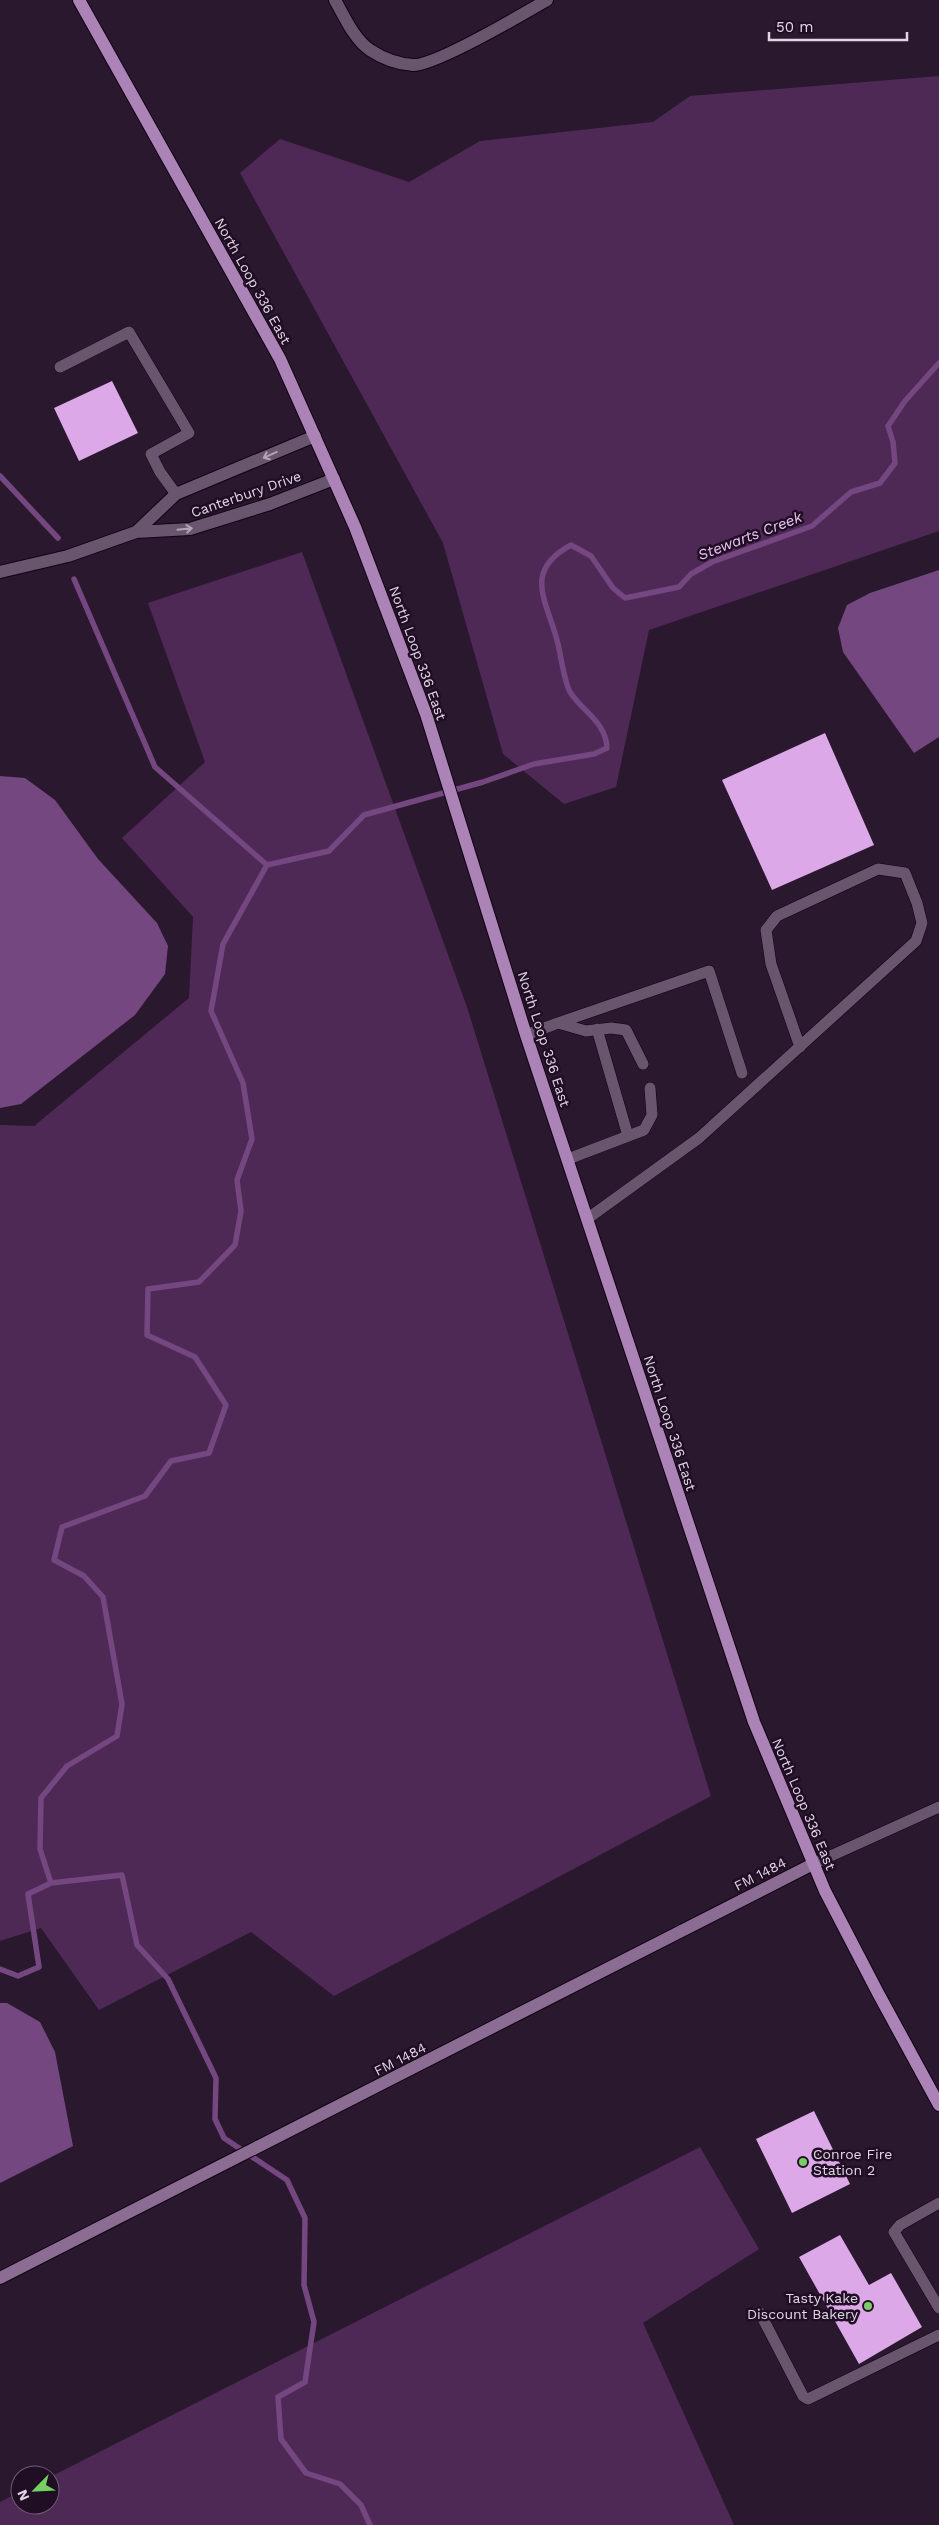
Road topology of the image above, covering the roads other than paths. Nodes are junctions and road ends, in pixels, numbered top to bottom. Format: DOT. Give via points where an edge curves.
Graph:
graph roads {
  1 [pos="79,0"];
  2 [pos="335,0"];
  3 [pos="546,0"];
  4 [pos="60,367"];
  5 [pos="314,436"];
  6 [pos="334,479"];
  7 [pos="176,494"];
  8 [pos="136,532"];
  9 [pos="0,572"];
  10 [pos="558,1023"];
  11 [pos="596,1029"];
  12 [pos="526,1035"];
  13 [pos="800,1047"];
  14 [pos="643,1064"];
  15 [pos="742,1074"];
  16 [pos="650,1088"];
  17 [pos="628,1136"];
  18 [pos="568,1160"];
  19 [pos="587,1219"];
  20 [pos="939,1807"];
  21 [pos="812,1864"];
  22 [pos="939,2105"];
  23 [pos="939,2203"];
  24 [pos="0,2278"];
  25 [pos="939,2308"];
  26 [pos="760,2313"];
  27 [pos="939,2334"];
  1 -- 5 [label="main road, North Loop 336 East" via="280,359"];
  2 -- 3 [label="street" via="368,49 391,62 414,65 451,52"];
  4 -- 7 [label="lane" via="129,332 189,433 151,454"];
  5 -- 6 [label="main road, North Loop 336 East"];
  5 -- 7 [label="street, Canterbury Drive, one-way"];
  8 -- 6 [label="street, Canterbury Drive, one-way" via="190,529 270,504"];
  6 -- 12 [label="main road, North Loop 336 East" via="426,714"];
  7 -- 8 [label="street, Canterbury Drive"];
  8 -- 9 [label="street, Canterbury Drive" via="68,556"];
  10 -- 11 [label="lane" via="586,1030"];
  10 -- 12 [label="lane"];
  10 -- 15 [label="lane" via="710,971"];
  11 -- 14 [label="lane" via="626,1030"];
  11 -- 17 [label="lane"];
  12 -- 18 [label="main road, North Loop 336 East"];
  13 -- 13 [label="lane" via="916,941 922,924 905,873 878,869 777,916 766,930 771,964"];
  13 -- 19 [label="lane" via="699,1138"];
  16 -- 17 [label="lane" via="652,1115 644,1130"];
  17 -- 18 [label="lane"];
  18 -- 19 [label="main road, North Loop 336 East"];
  19 -- 21 [label="main road, North Loop 336 East" via="754,1722"];
  20 -- 21 [label="lane"];
  21 -- 22 [label="main road, North Loop 336 East"];
  21 -- 24 [label="main road, FM 1484 / FM 1484"];
  23 -- 25 [label="lane" via="900,2225 894,2232"];
  26 -- 27 [label="lane" via="803,2396 808,2399"];
}
